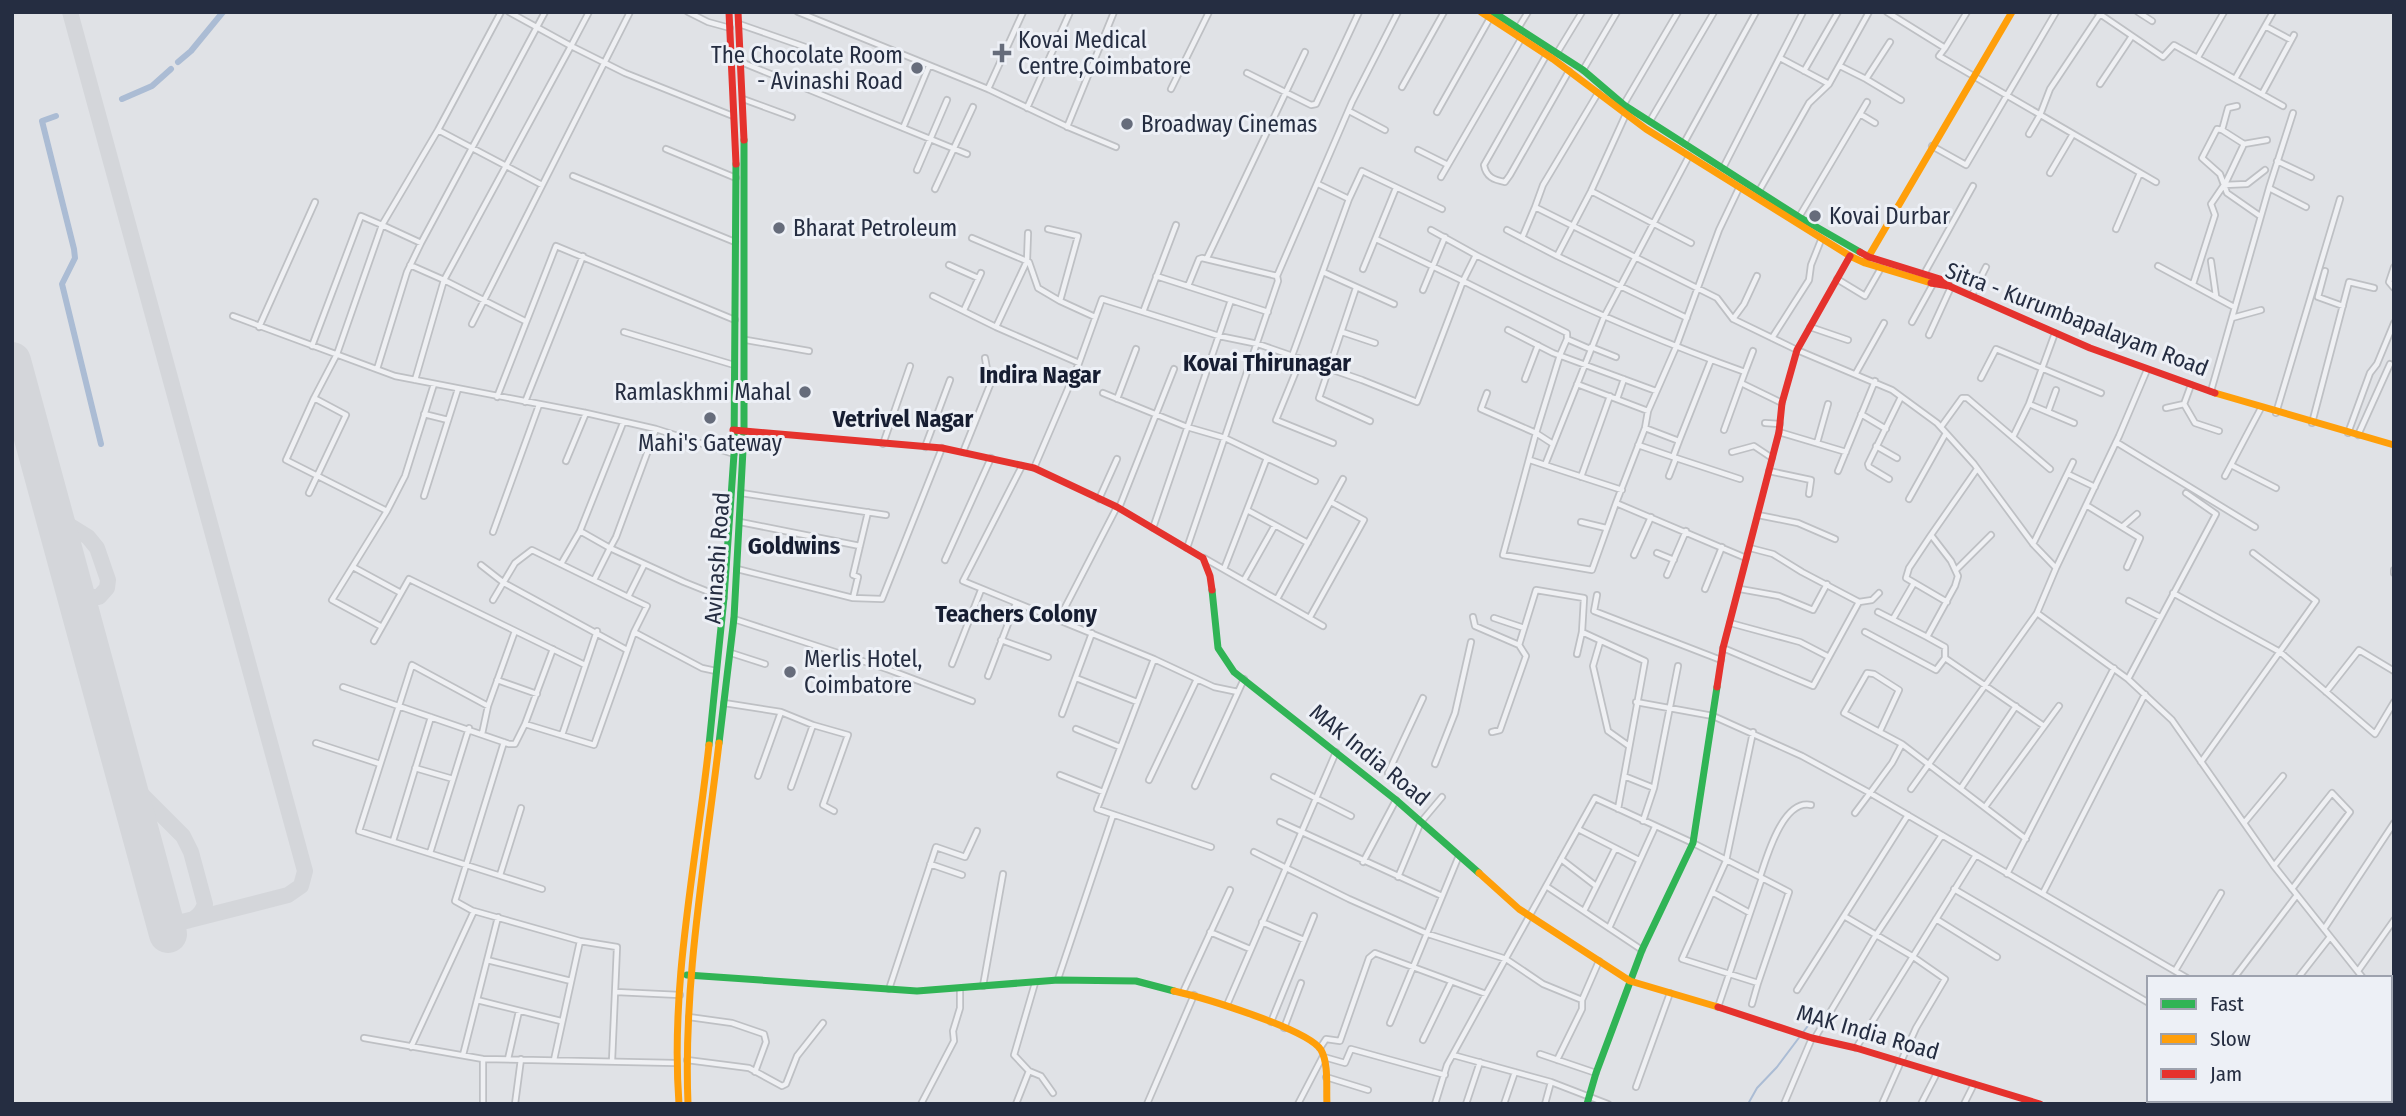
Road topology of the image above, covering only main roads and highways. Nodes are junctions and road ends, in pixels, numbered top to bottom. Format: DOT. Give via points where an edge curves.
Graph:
graph roads {
  1 [pos="729,12"];
  2 [pos="738,12"];
  3 [pos="1481,12"];
  4 [pos="2012,12"];
  5 [pos="1491,15"];
  6 [pos="1518,33"];
  7 [pos="1625,109"];
  8 [pos="1850,256"];
  9 [pos="1867,260"];
  10 [pos="1951,286"];
  11 [pos="733,430"];
  12 [pos="744,431"];
  13 [pos="2394,445"];
  14 [pos="682,974"];
  15 [pos="691,975"];
  16 [pos="1630,981"];
  17 [pos="1589,1100"];
  18 [pos="679,1104"];
  19 [pos="688,1104"];
  20 [pos="1327,1104"];
  21 [pos="2040,1104"];
  1 -- 11 [label="main road, Avinashi Road" via="737,178"];
  2 -- 12 [label="main road, Avinashi Road" via="746,174"];
  3 -- 5 [label="main road, Sitra - Kurumbapalayam Road"];
  4 -- 9 [label="main road"];
  5 -- 6 [label="main road, Sitra - Kurumbapalayam Road"];
  6 -- 7 [label="main road, Sitra - Kurumbapalayam Road"];
  6 -- 7 [label="main road" via="1583,70"];
  7 -- 8 [label="main road, Sitra - Kurumbapalayam Road" via="1646,129"];
  7 -- 9 [label="main road"];
  8 -- 9 [label="main road, Sitra - Kurumbapalayam Road"];
  8 -- 16 [label="main road" via="1797,350 1723,648 1693,843"];
  9 -- 10 [label="main road"];
  9 -- 10 [label="main road, Sitra - Kurumbapalayam Road" via="1881,268"];
  10 -- 13 [label="main road, Sitra - Kurumbapalayam Road" via="2147,370 2312,424"];
  11 -- 12 [label="main road"];
  11 -- 14 [label="main road, Avinashi Road" via="724,598"];
  12 -- 15 [label="main road, Avinashi Road" via="734,618"];
  12 -- 16 [label="main road, MAK India Road" via="942,448 1034,468 1118,507 1187,548 1203,558 1210,576 1217,648 1234,672 1396,800 1530,916"];
  14 -- 15 [label="main road"];
  14 -- 18 [label="main road, Avinashi Road"];
  15 -- 19 [label="main road, Avinashi Road"];
  15 -- 20 [label="main road" via="917,991 1058,980 1136,981 1195,995 1310,1040 1322,1053"];
  16 -- 17 [label="main road"];
  16 -- 21 [label="main road, MAK India Road"];
}
